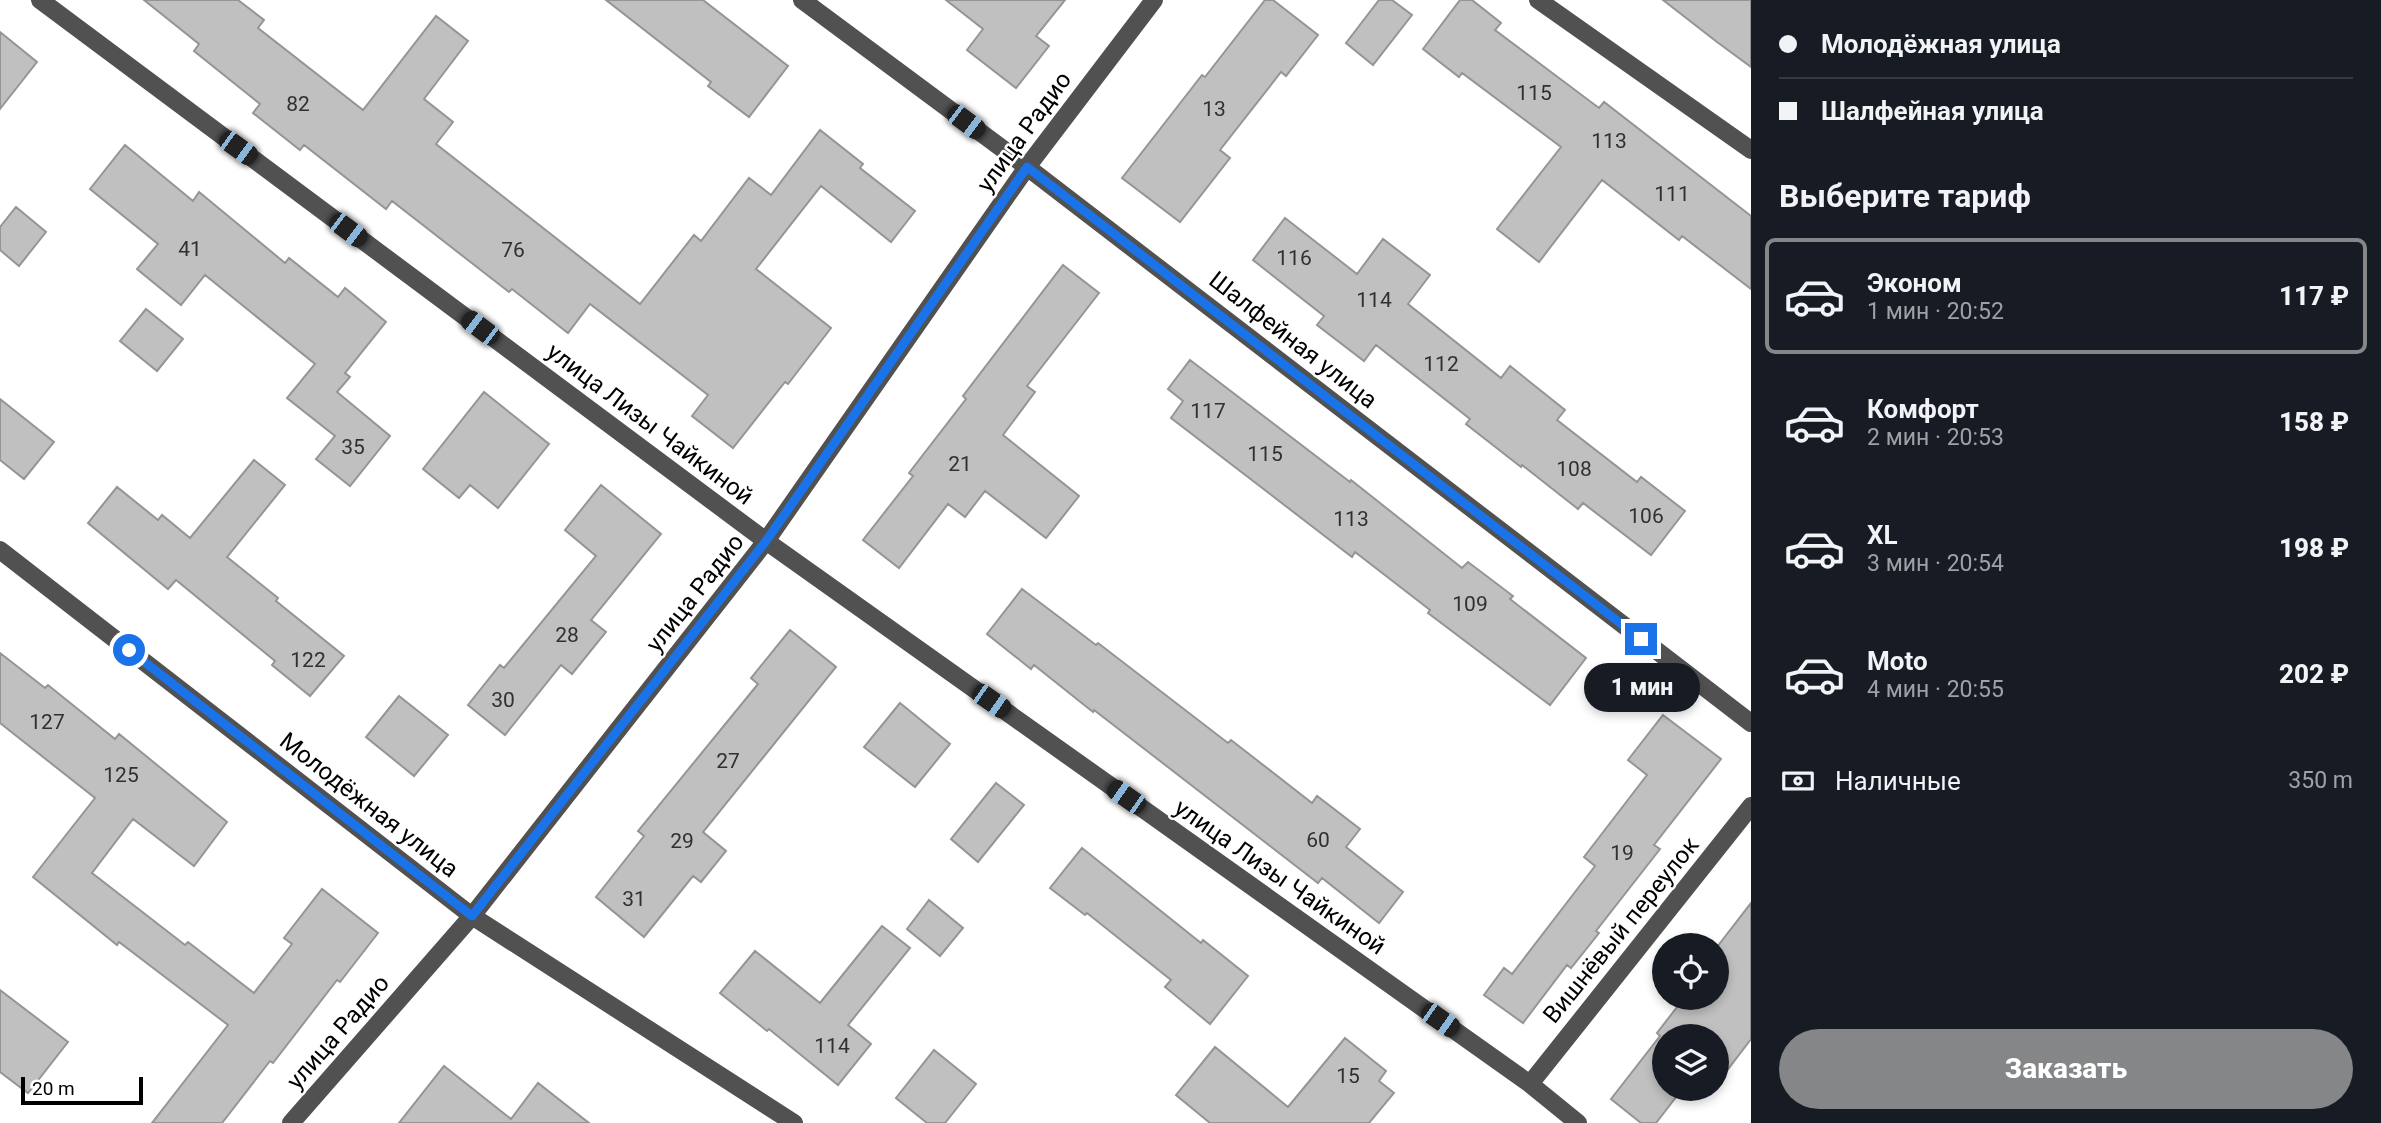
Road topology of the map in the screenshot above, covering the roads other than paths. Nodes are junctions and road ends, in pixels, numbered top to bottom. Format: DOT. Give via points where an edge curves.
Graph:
graph roads {
  1 [pos="40,0"];
  2 [pos="802,0"];
  3 [pos="1154,0"];
  4 [pos="1538,0"];
  5 [pos="1751,150"];
  6 [pos="1027,167"];
  7 [pos="766,541"];
  8 [pos="0,550"];
  9 [pos="1751,723"];
  10 [pos="1751,806"];
  11 [pos="472,916"];
  12 [pos="1530,1084"];
  13 [pos="291,1123"];
  14 [pos="794,1123"];
  15 [pos="1578,1123"];
  1 -- 7 [label="street, улица Лизы Чайкиной"];
  2 -- 6 [label="street, Шалфейная улица"];
  3 -- 6 [label="street, улица Радио"];
  4 -- 5 [label="street"];
  6 -- 7 [label="street, улица Радио"];
  6 -- 9 [label="street, Шалфейная улица"];
  7 -- 11 [label="street, улица Радио"];
  7 -- 12 [label="street, улица Лизы Чайкиной"];
  8 -- 11 [label="street, Молодёжная улица"];
  10 -- 12 [label="street, Вишнёвый переулок"];
  11 -- 13 [label="street, улица Радио"];
  11 -- 14 [label="street, Молодёжная улица"];
  12 -- 15 [label="street, улица Лизы Чайкиной"];
}
